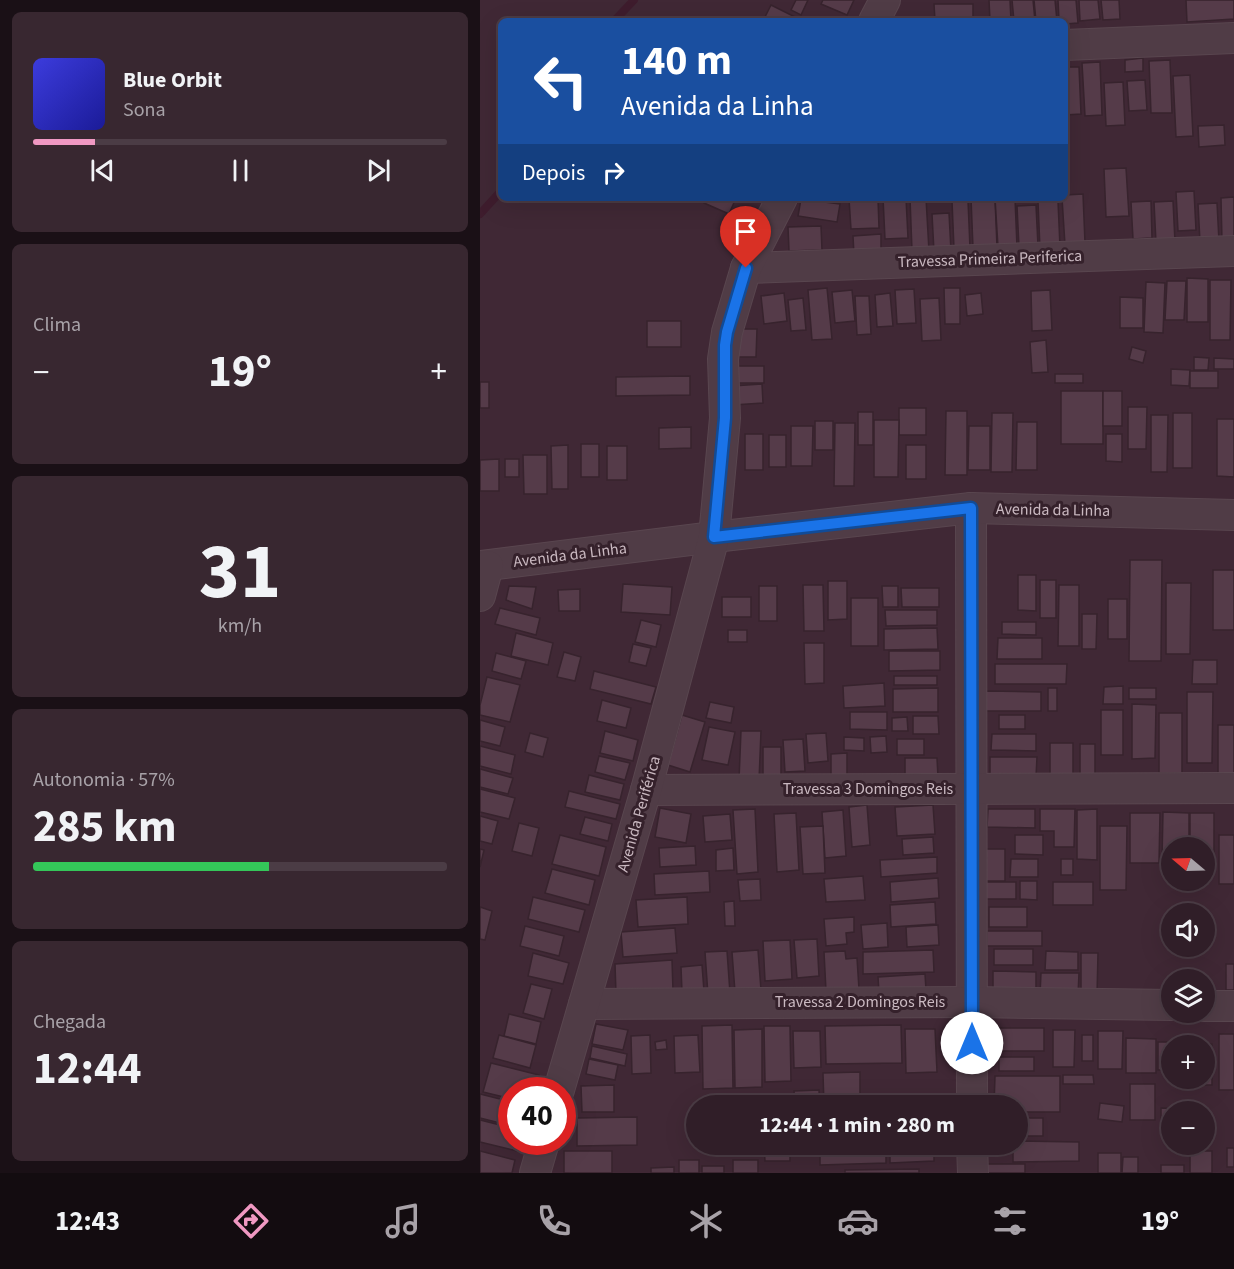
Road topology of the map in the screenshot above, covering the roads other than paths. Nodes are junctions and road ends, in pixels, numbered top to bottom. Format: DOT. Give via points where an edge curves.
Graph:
graph roads {
  1 [pos="885,0"];
  2 [pos="876,18"];
  3 [pos="1234,38"];
  4 [pos="1068,45"];
  5 [pos="780,201"];
  6 [pos="1234,251"];
  7 [pos="746,268"];
  8 [pos="971,508"];
  9 [pos="1234,515"];
  10 [pos="714,537"];
  11 [pos="484,566"];
  12 [pos="480,596"];
  13 [pos="971,788"];
  14 [pos="1234,788"];
  15 [pos="646,790"];
  16 [pos="972,1002"];
  17 [pos="584,1004"];
  18 [pos="1161,1005"];
  19 [pos="1215,1006"];
  20 [pos="1234,1006"];
  21 [pos="563,1077"];
  22 [pos="972,1095"];
  23 [pos="540,1155"];
  24 [pos="972,1155"];
  25 [pos="535,1173"];
  26 [pos="973,1173"];
  1 -- 2 [label="street"];
  3 -- 4 [label="street"];
  5 -- 7 [label="street, Avenida Periférica"];
  6 -- 7 [label="street, Travessa Primeira Periferica"];
  7 -- 10 [label="street, Avenida Periférica" via="723,359 725,418"];
  8 -- 9 [label="street, Avenida da Linha"];
  8 -- 10 [label="street, Avenida da Linha"];
  8 -- 13 [label="street"];
  10 -- 11 [label="street, Avenida da Linha"];
  10 -- 15 [label="street, Avenida Periférica"];
  11 -- 12 [label="street"];
  13 -- 14 [label="street, Travessa 3 Domingos Reis"];
  13 -- 15 [label="street, Travessa 3 Domingos Reis"];
  13 -- 16 [label="street"];
  15 -- 17 [label="street, Avenida Periférica"];
  16 -- 17 [label="street, Travessa 2 Domingos Reis"];
  16 -- 18 [label="street, Travessa 2 Domingos Reis"];
  16 -- 22 [label="street"];
  17 -- 21 [label="street, Avenida Periférica"];
  19 -- 20 [label="street"];
  23 -- 25 [label="street"];
  24 -- 26 [label="street"];
}
